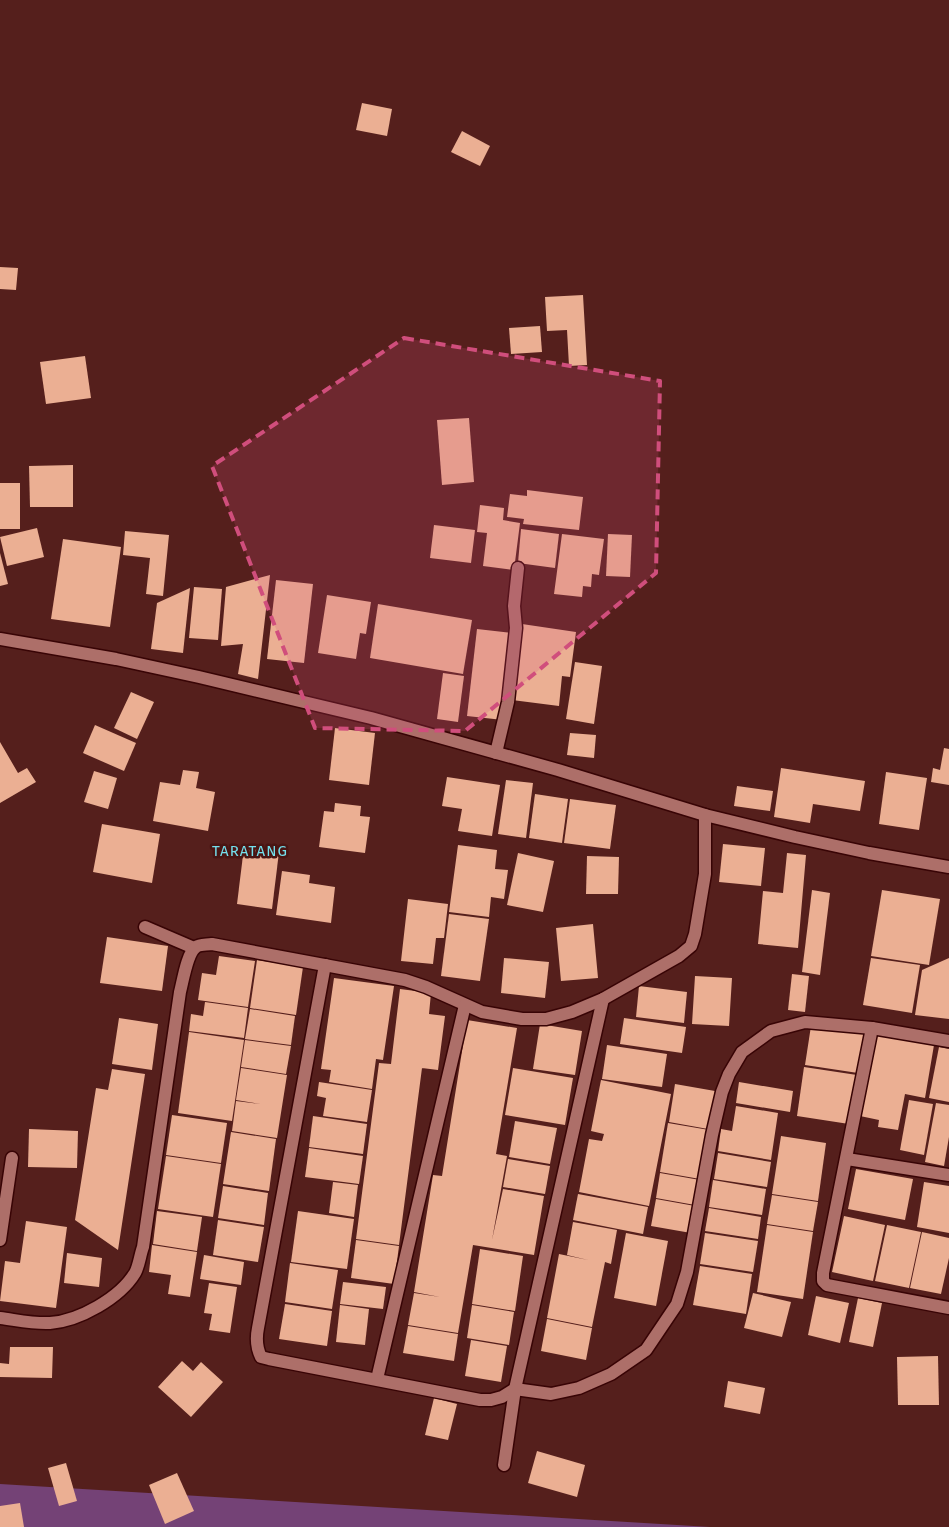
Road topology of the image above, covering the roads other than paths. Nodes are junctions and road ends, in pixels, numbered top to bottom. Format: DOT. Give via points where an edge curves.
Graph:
graph roads {
  1 [pos="518,568"];
  2 [pos="0,639"];
  3 [pos="496,753"];
  4 [pos="705,815"];
  5 [pos="949,867"];
  6 [pos="145,927"];
  7 [pos="194,948"];
  8 [pos="325,965"];
  9 [pos="603,999"];
  10 [pos="465,1005"];
  11 [pos="872,1028"];
  12 [pos="949,1041"];
  13 [pos="12,1158"];
  14 [pos="847,1159"];
  15 [pos="949,1175"];
  16 [pos="1,1219"];
  17 [pos="0,1240"];
  18 [pos="949,1308"];
  19 [pos="0,1318"];
  20 [pos="377,1379"];
  21 [pos="515,1389"];
  22 [pos="504,1465"];
  1 -- 3 [label="street" via="509,693"];
  2 -- 3 [label="street" via="199,677 372,718"];
  3 -- 4 [label="street"];
  4 -- 5 [label="street" via="869,853"];
  4 -- 9 [label="street" via="705,874 690,946 679,956"];
  6 -- 7 [label="street"];
  7 -- 8 [label="street" via="212,944"];
  7 -- 19 [label="street" via="180,992 143,1247 135,1273 100,1307 73,1317 51,1323"];
  8 -- 10 [label="street" via="416,982"];
  8 -- 20 [label="street" via="256,1343 261,1357"];
  9 -- 10 [label="street" via="546,1019 501,1016"];
  9 -- 21 [label="street"];
  10 -- 20 [label="street"];
  11 -- 12 [label="street"];
  11 -- 14 [label="street"];
  11 -- 21 [label="street" via="805,1022 771,1031 742,1052 722,1092 687,1272 677,1304 646,1350 611,1374 579,1388 551,1394"];
  13 -- 16 [label="street"];
  14 -- 15 [label="street"];
  14 -- 18 [label="street" via="823,1280 827,1285"];
  16 -- 17 [label="street"];
  20 -- 21 [label="street" via="480,1400 502,1397"];
  21 -- 22 [label="street"];
}
